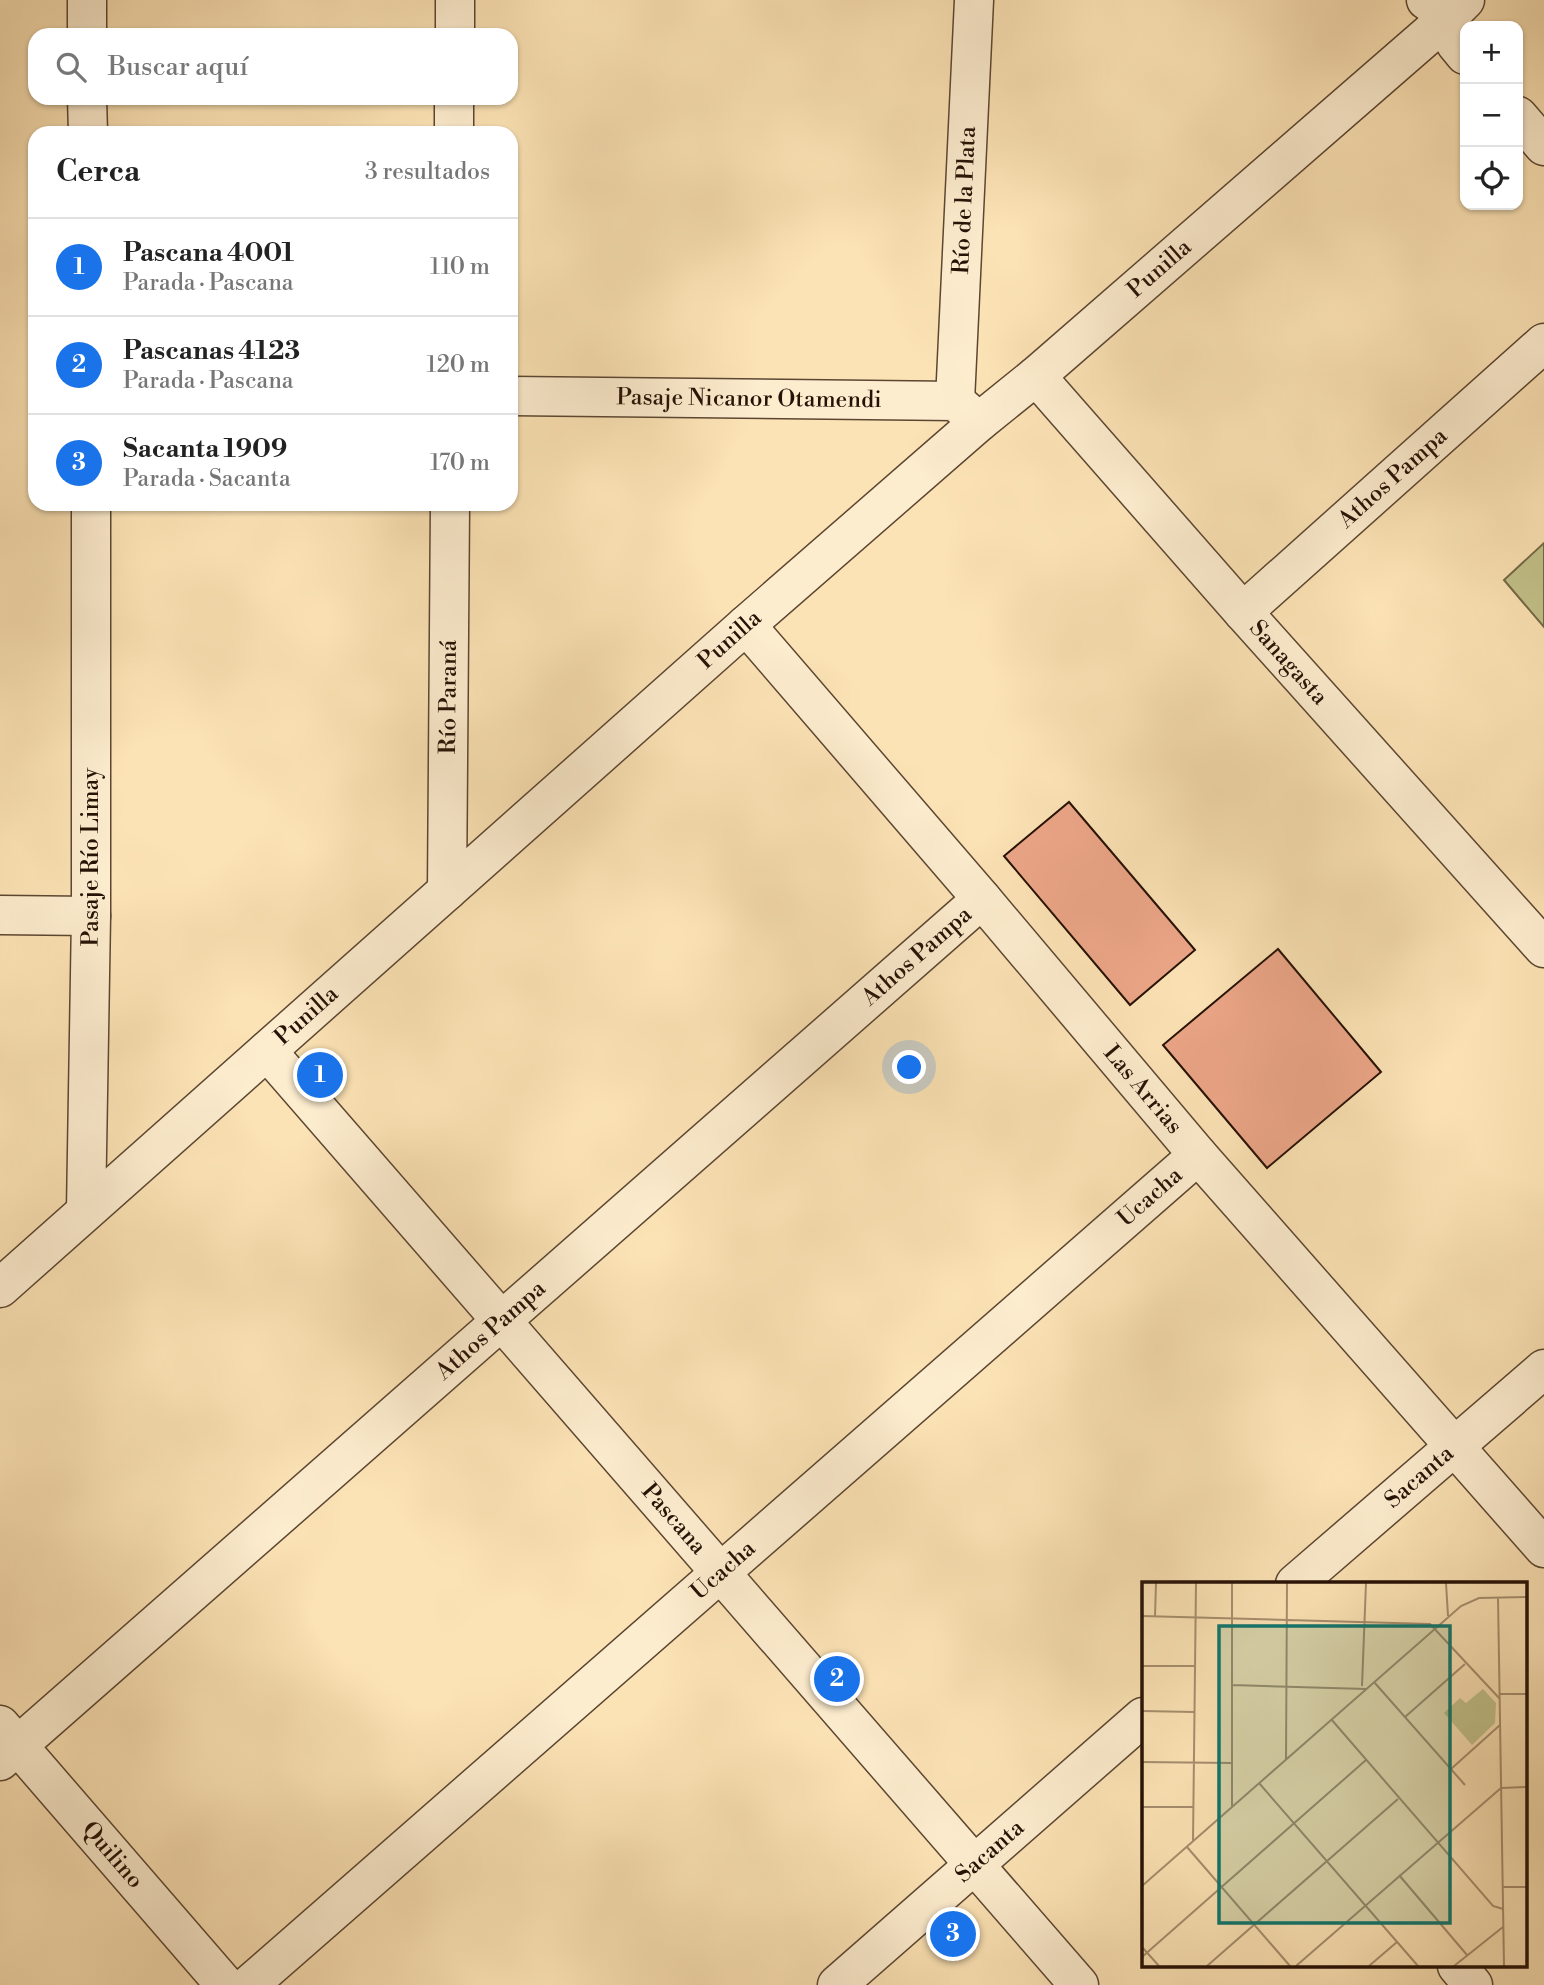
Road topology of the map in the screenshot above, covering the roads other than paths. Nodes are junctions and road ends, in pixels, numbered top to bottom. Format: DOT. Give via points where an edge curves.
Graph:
graph roads {
  1 [pos="86,0"];
  2 [pos="455,0"];
  3 [pos="974,0"];
  4 [pos="1445,7"];
  5 [pos="87,28"];
  6 [pos="455,28"];
  7 [pos="1460,49"];
  8 [pos="88,105"];
  9 [pos="454,105"];
  10 [pos="1523,122"];
  11 [pos="88,126"];
  12 [pos="454,126"];
  13 [pos="1544,146"];
  14 [pos="1544,343"];
  15 [pos="1035,376"];
  16 [pos="518,396"];
  17 [pos="967,411"];
  18 [pos="91,511"];
  19 [pos="450,511"];
  20 [pos="1243,612"];
  21 [pos="746,625"];
  22 [pos="447,891"];
  23 [pos="982,899"];
  24 [pos="0,915"];
  25 [pos="91,916"];
  26 [pos="1544,948"];
  27 [pos="267,1051"];
  28 [pos="1199,1154"];
  29 [pos="86,1211"];
  30 [pos="0,1287"];
  31 [pos="501,1321"];
  32 [pos="1544,1369"];
  33 [pos="1454,1447"];
  34 [pos="1544,1548"];
  35 [pos="720,1573"];
  36 [pos="1297,1582"];
  37 [pos="1142,1718"];
  38 [pos="6,1744"];
  39 [pos="975,1865"];
  40 [pos="1459,1968"];
  41 [pos="225,1985"];
  42 [pos="249,1985"];
  43 [pos="838,1985"];
  44 [pos="1079,1985"];
  45 [pos="1473,1985"];
  1 -- 5 [label="street"];
  2 -- 6 [label="street"];
  3 -- 17 [label="street, Río de la Plata"];
  4 -- 7 [label="street"];
  4 -- 15 [label="street, Punilla"];
  8 -- 11 [label="street"];
  9 -- 12 [label="street"];
  10 -- 13 [label="street"];
  14 -- 20 [label="street, Athos Pampa"];
  15 -- 17 [label="street, Punilla"];
  15 -- 20 [label="street, Sanagasta"];
  16 -- 17 [label="street, Pasaje Nicanor Otamendi"];
  17 -- 21 [label="street, Punilla"];
  18 -- 25 [label="street, Pasaje Río Limay"];
  19 -- 22 [label="street, Río Paraná"];
  20 -- 26 [label="street, Sanagasta"];
  21 -- 22 [label="street, Punilla"];
  21 -- 23 [label="street, Las Arrias"];
  22 -- 27 [label="street, Punilla"];
  23 -- 28 [label="street, Las Arrias"];
  23 -- 31 [label="street, Athos Pampa"];
  24 -- 25 [label="street"];
  25 -- 29 [label="street, Pasaje Río Limay"];
  27 -- 29 [label="street, Punilla"];
  27 -- 31 [label="street, Pascana"];
  28 -- 33 [label="street, Las Arrias"];
  28 -- 35 [label="street, Ucacha"];
  29 -- 30 [label="street, Punilla"];
  31 -- 35 [label="street, Pascana"];
  31 -- 38 [label="street, Athos Pampa"];
  32 -- 33 [label="street, Sacanta"];
  33 -- 34 [label="street, Las Arrias"];
  33 -- 36 [label="street, Sacanta"];
  35 -- 39 [label="street, Pascana"];
  35 -- 42 [label="street, Ucacha"];
  37 -- 39 [label="street, Sacanta"];
  38 -- 41 [label="street, Quilino"];
  39 -- 43 [label="street, Sacanta"];
  39 -- 44 [label="street, Pascana"];
  40 -- 45 [label="street"];
}
